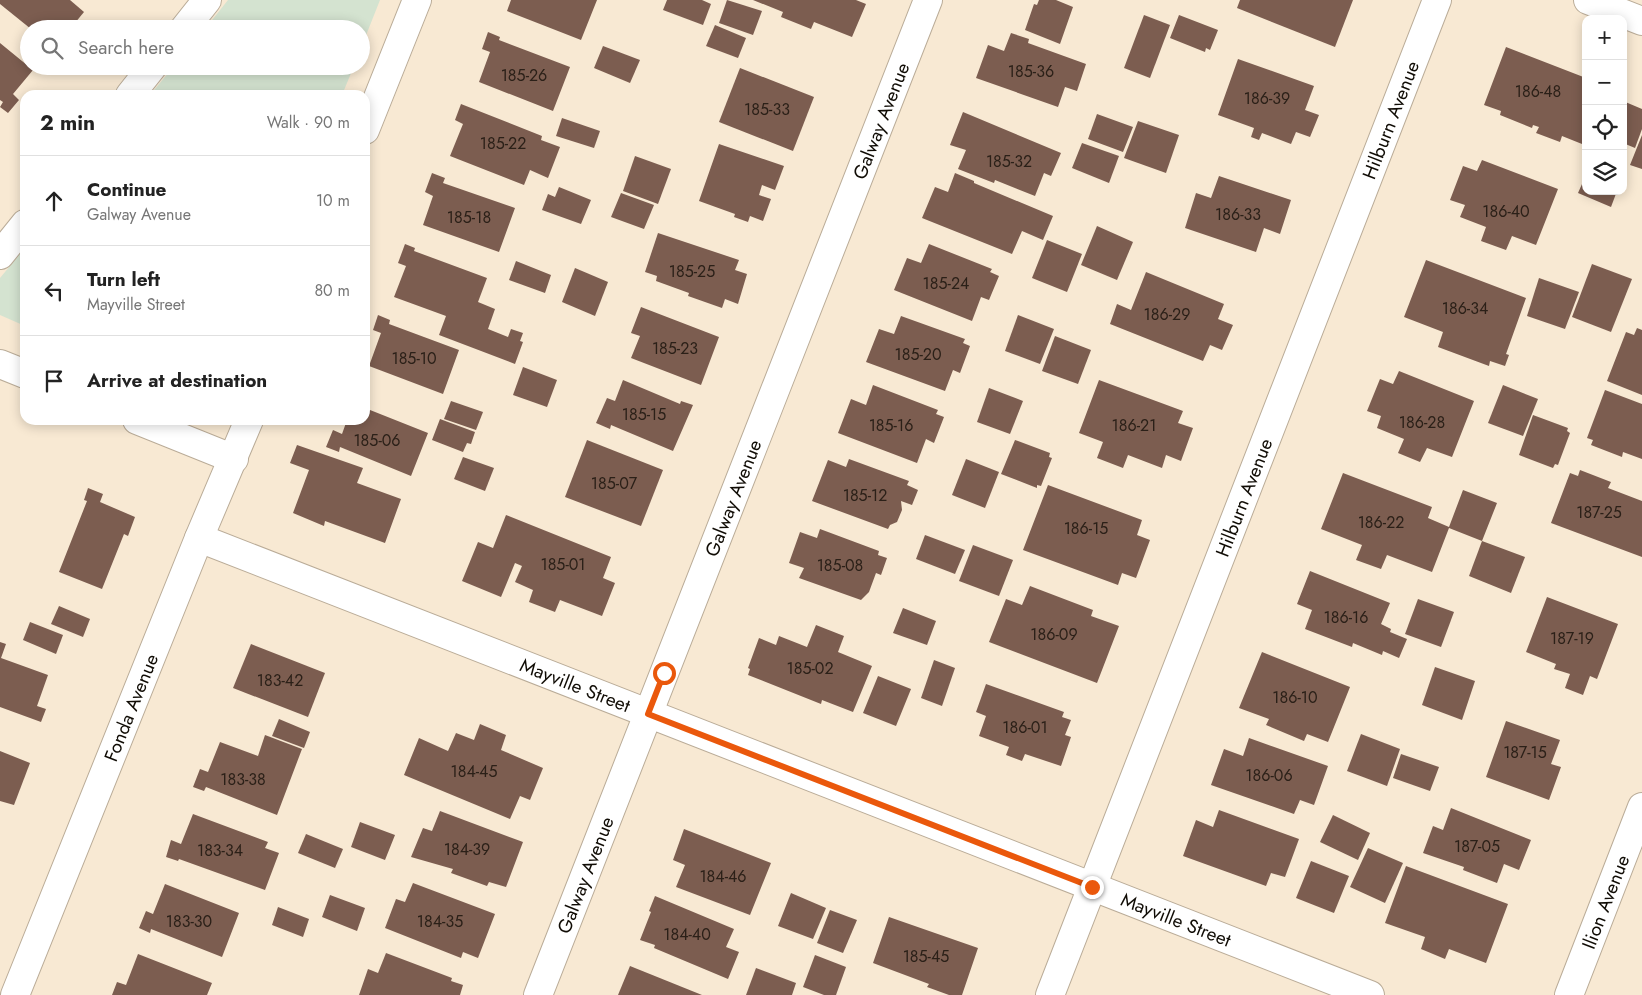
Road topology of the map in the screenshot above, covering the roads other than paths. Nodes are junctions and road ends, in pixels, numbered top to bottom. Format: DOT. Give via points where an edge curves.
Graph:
graph roads {
  1 [pos="207,0"];
  2 [pos="417,0"];
  3 [pos="928,0"];
  4 [pos="1437,0"];
  5 [pos="1588,0"];
  6 [pos="191,20"];
  7 [pos="1642,20"];
  8 [pos="146,75"];
  9 [pos="134,90"];
  10 [pos="370,118"];
  11 [pos="20,230"];
  12 [pos="0,255"];
  13 [pos="0,364"];
  14 [pos="20,372"];
  15 [pos="149,425"];
  16 [pos="248,425"];
  17 [pos="234,459"];
  18 [pos="199,538"];
  19 [pos="648,714"];
  20 [pos="1642,807"];
  21 [pos="1092,887"];
  22 [pos="15,995"];
  23 [pos="538,995"];
  24 [pos="1050,995"];
  25 [pos="1370,995"];
  26 [pos="1569,995"];
  1 -- 6 [label="street"];
  2 -- 10 [label="street"];
  3 -- 19 [label="street, Galway Avenue"];
  4 -- 21 [label="street, Hilburn Avenue"];
  5 -- 7 [label="street"];
  8 -- 9 [label="street"];
  11 -- 12 [label="street"];
  13 -- 14 [label="street"];
  15 -- 17 [label="street"];
  16 -- 17 [label="street, Fonda Avenue"];
  17 -- 18 [label="street, Fonda Avenue"];
  18 -- 19 [label="street, Mayville Street"];
  18 -- 22 [label="street, Fonda Avenue"];
  19 -- 21 [label="street, Mayville Street"];
  19 -- 23 [label="street, Galway Avenue"];
  20 -- 26 [label="street, Ilion Avenue"];
  21 -- 24 [label="street, Hilburn Avenue"];
  21 -- 25 [label="street, Mayville Street"];
}
